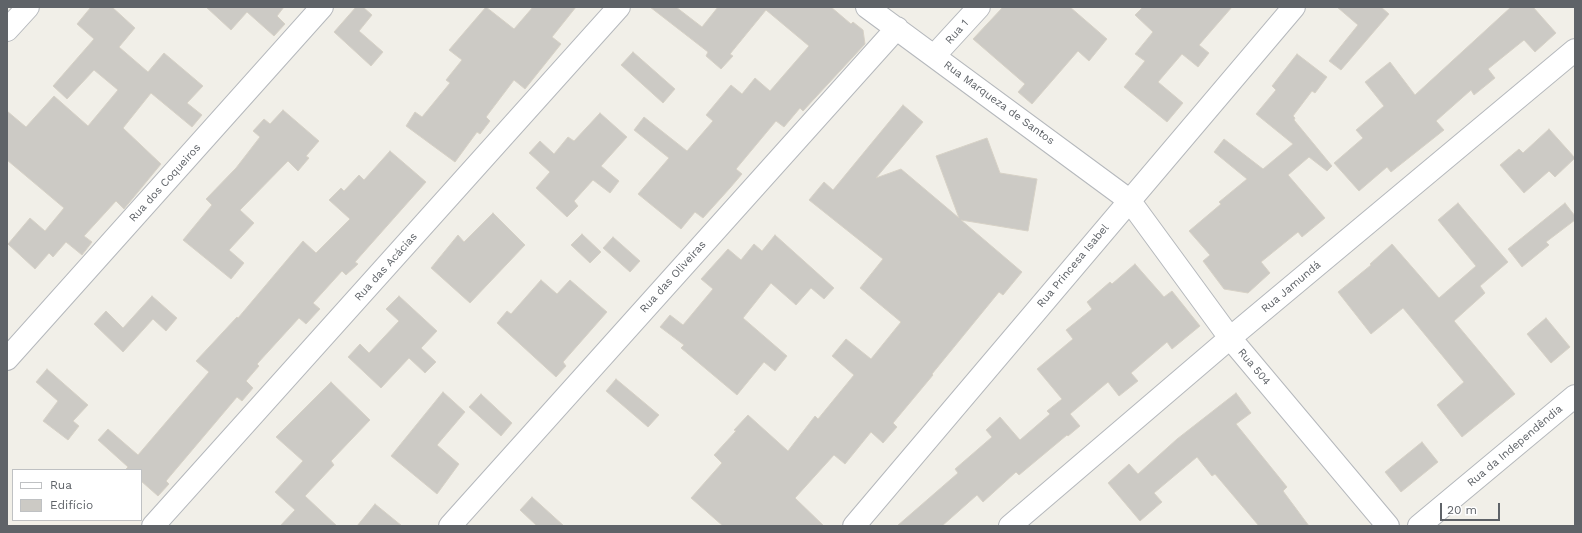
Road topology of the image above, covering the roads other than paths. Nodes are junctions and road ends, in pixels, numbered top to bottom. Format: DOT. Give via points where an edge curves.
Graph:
graph roads {
  1 [pos="28,7"];
  2 [pos="322,7"];
  3 [pos="619,7"];
  4 [pos="868,7"];
  5 [pos="979,7"];
  6 [pos="1294,7"];
  7 [pos="897,28"];
  8 [pos="7,30"];
  9 [pos="1575,50"];
  10 [pos="934,56"];
  11 [pos="1130,200"];
  12 [pos="1230,338"];
  13 [pos="7,359"];
  14 [pos="1575,396"];
  15 [pos="157,525"];
  16 [pos="450,526"];
  17 [pos="854,526"];
  18 [pos="1010,526"];
  19 [pos="1388,526"];
  20 [pos="1419,526"];
  1 -- 8 [label="street"];
  2 -- 13 [label="street, Rua dos Coqueiros"];
  3 -- 15 [label="street, Rua das Acácias"];
  4 -- 7 [label="street, Rua Marqueza de Santos"];
  5 -- 10 [label="street, Rua 1"];
  6 -- 11 [label="street, Rua Princesa Isabel"];
  7 -- 10 [label="street, Rua Marqueza de Santos"];
  7 -- 16 [label="street, Rua das Oliveiras"];
  9 -- 12 [label="street, Rua Jamundá"];
  10 -- 11 [label="street, Rua Marqueza de Santos"];
  11 -- 12 [label="street, Rua 504"];
  11 -- 17 [label="street, Rua Princesa Isabel"];
  12 -- 18 [label="street, Rua Jamundá"];
  12 -- 19 [label="street, Rua 504"];
  14 -- 20 [label="street, Rua da Independêndia"];
}
